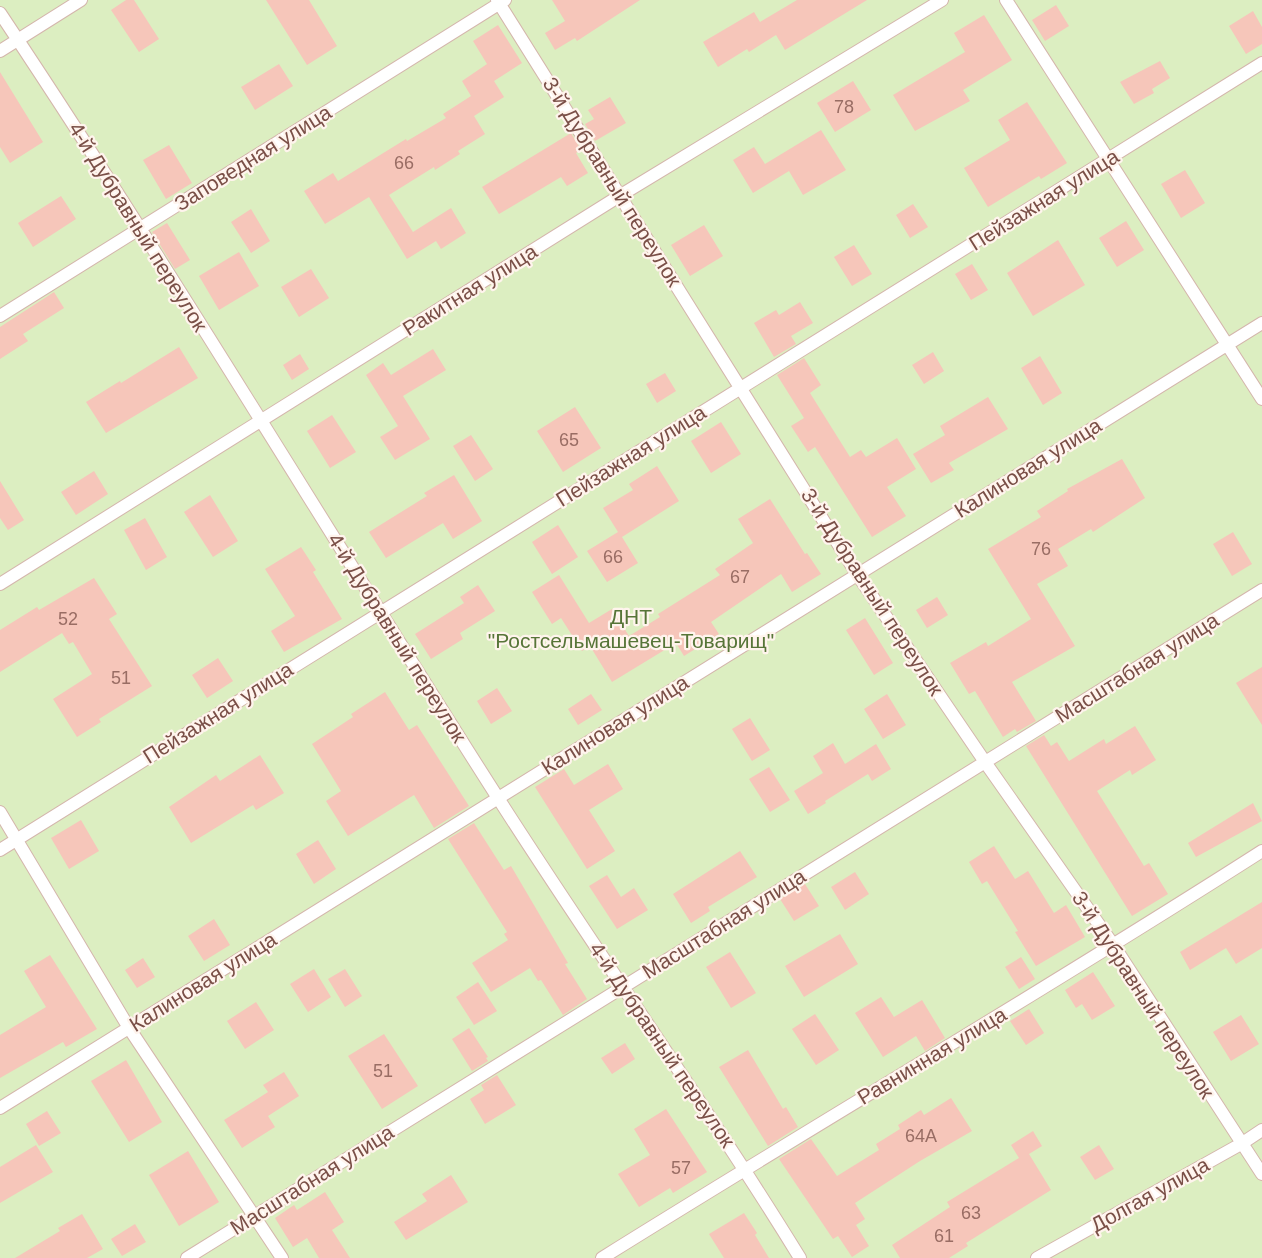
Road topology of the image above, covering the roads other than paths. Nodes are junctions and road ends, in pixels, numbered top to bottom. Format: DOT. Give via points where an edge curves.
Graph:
graph roads {
  1 [pos="81,0"];
  2 [pos="942,0"];
  3 [pos="1006,0"];
  4 [pos="500,1"];
  5 [pos="0,13"];
  6 [pos="18,40"];
  7 [pos="0,51"];
  8 [pos="1262,63"];
  9 [pos="1107,160"];
  10 [pos="621,195"];
  11 [pos="140,228"];
  12 [pos="0,316"];
  13 [pos="1262,322"];
  14 [pos="1227,345"];
  15 [pos="740,388"];
  16 [pos="1262,399"];
  17 [pos="260,421"];
  18 [pos="857,574"];
  19 [pos="0,584"];
  20 [pos="1262,590"];
  21 [pos="381,612"];
  22 [pos="985,762"];
  23 [pos="498,798"];
  24 [pos="0,812"];
  25 [pos="17,839"];
  26 [pos="0,850"];
  27 [pos="1262,851"];
  28 [pos="1114,946"];
  29 [pos="622,987"];
  30 [pos="129,1028"];
  31 [pos="0,1108"];
  32 [pos="1262,1130"];
  33 [pos="1241,1144"];
  34 [pos="745,1168"];
  35 [pos="1262,1174"];
  36 [pos="253,1217"];
  37 [pos="187,1258"];
  38 [pos="282,1258"];
  39 [pos="602,1258"];
  40 [pos="800,1258"];
  41 [pos="1037,1258"];
  1 -- 6 [label="lane"];
  2 -- 10 [label="lane, Ракитная улица"];
  3 -- 9 [label="lane"];
  4 -- 10 [label="lane, 3-й Дубравный переулок"];
  4 -- 11 [label="lane, Заповедная улица"];
  5 -- 6 [label="lane, 4-й Дубравный переулок"];
  6 -- 7 [label="lane"];
  6 -- 11 [label="lane, 4-й Дубравный переулок"];
  8 -- 9 [label="lane, Пейзажная улица"];
  9 -- 14 [label="lane"];
  9 -- 15 [label="lane, Пейзажная улица"];
  10 -- 15 [label="lane, 3-й Дубравный переулок"];
  10 -- 17 [label="lane, Ракитная улица"];
  11 -- 12 [label="lane, Заповедная улица"];
  11 -- 17 [label="lane, 4-й Дубравный переулок"];
  13 -- 14 [label="lane, Калиновая улица"];
  14 -- 16 [label="lane"];
  14 -- 18 [label="lane, Калиновая улица"];
  15 -- 18 [label="lane, 3-й Дубравный переулок"];
  15 -- 21 [label="lane, Пейзажная улица"];
  17 -- 19 [label="lane, Ракитная улица"];
  17 -- 21 [label="lane, 4-й Дубравный переулок"];
  18 -- 22 [label="lane, 3-й Дубравный переулок"];
  18 -- 23 [label="lane, Калиновая улица"];
  20 -- 22 [label="lane, Масштабная улица"];
  21 -- 23 [label="lane, 4-й Дубравный переулок"];
  21 -- 25 [label="lane, Пейзажная улица"];
  22 -- 28 [label="lane, 3-й Дубравный переулок"];
  22 -- 29 [label="lane, Масштабная улица"];
  23 -- 29 [label="lane, 4-й Дубравный переулок"];
  23 -- 30 [label="lane, Калиновая улица"];
  24 -- 25 [label="lane"];
  25 -- 26 [label="lane, Пейзажная улица"];
  25 -- 30 [label="lane"];
  27 -- 28 [label="lane, Равнинная улица"];
  28 -- 33 [label="lane, 3-й Дубравный переулок"];
  28 -- 34 [label="lane, Равнинная улица"];
  29 -- 34 [label="lane, 4-й Дубравный переулок"];
  29 -- 36 [label="lane, Масштабная улица"];
  30 -- 31 [label="lane, Калиновая улица"];
  30 -- 36 [label="lane"];
  32 -- 33 [label="lane, Долгая улица"];
  33 -- 35 [label="lane, 3-й Дубравный переулок"];
  33 -- 41 [label="lane, Долгая улица"];
  34 -- 39 [label="lane, Равнинная улица"];
  34 -- 40 [label="lane, 4-й Дубравный переулок"];
  36 -- 37 [label="lane, Масштабная улица"];
  36 -- 38 [label="lane"];
}
